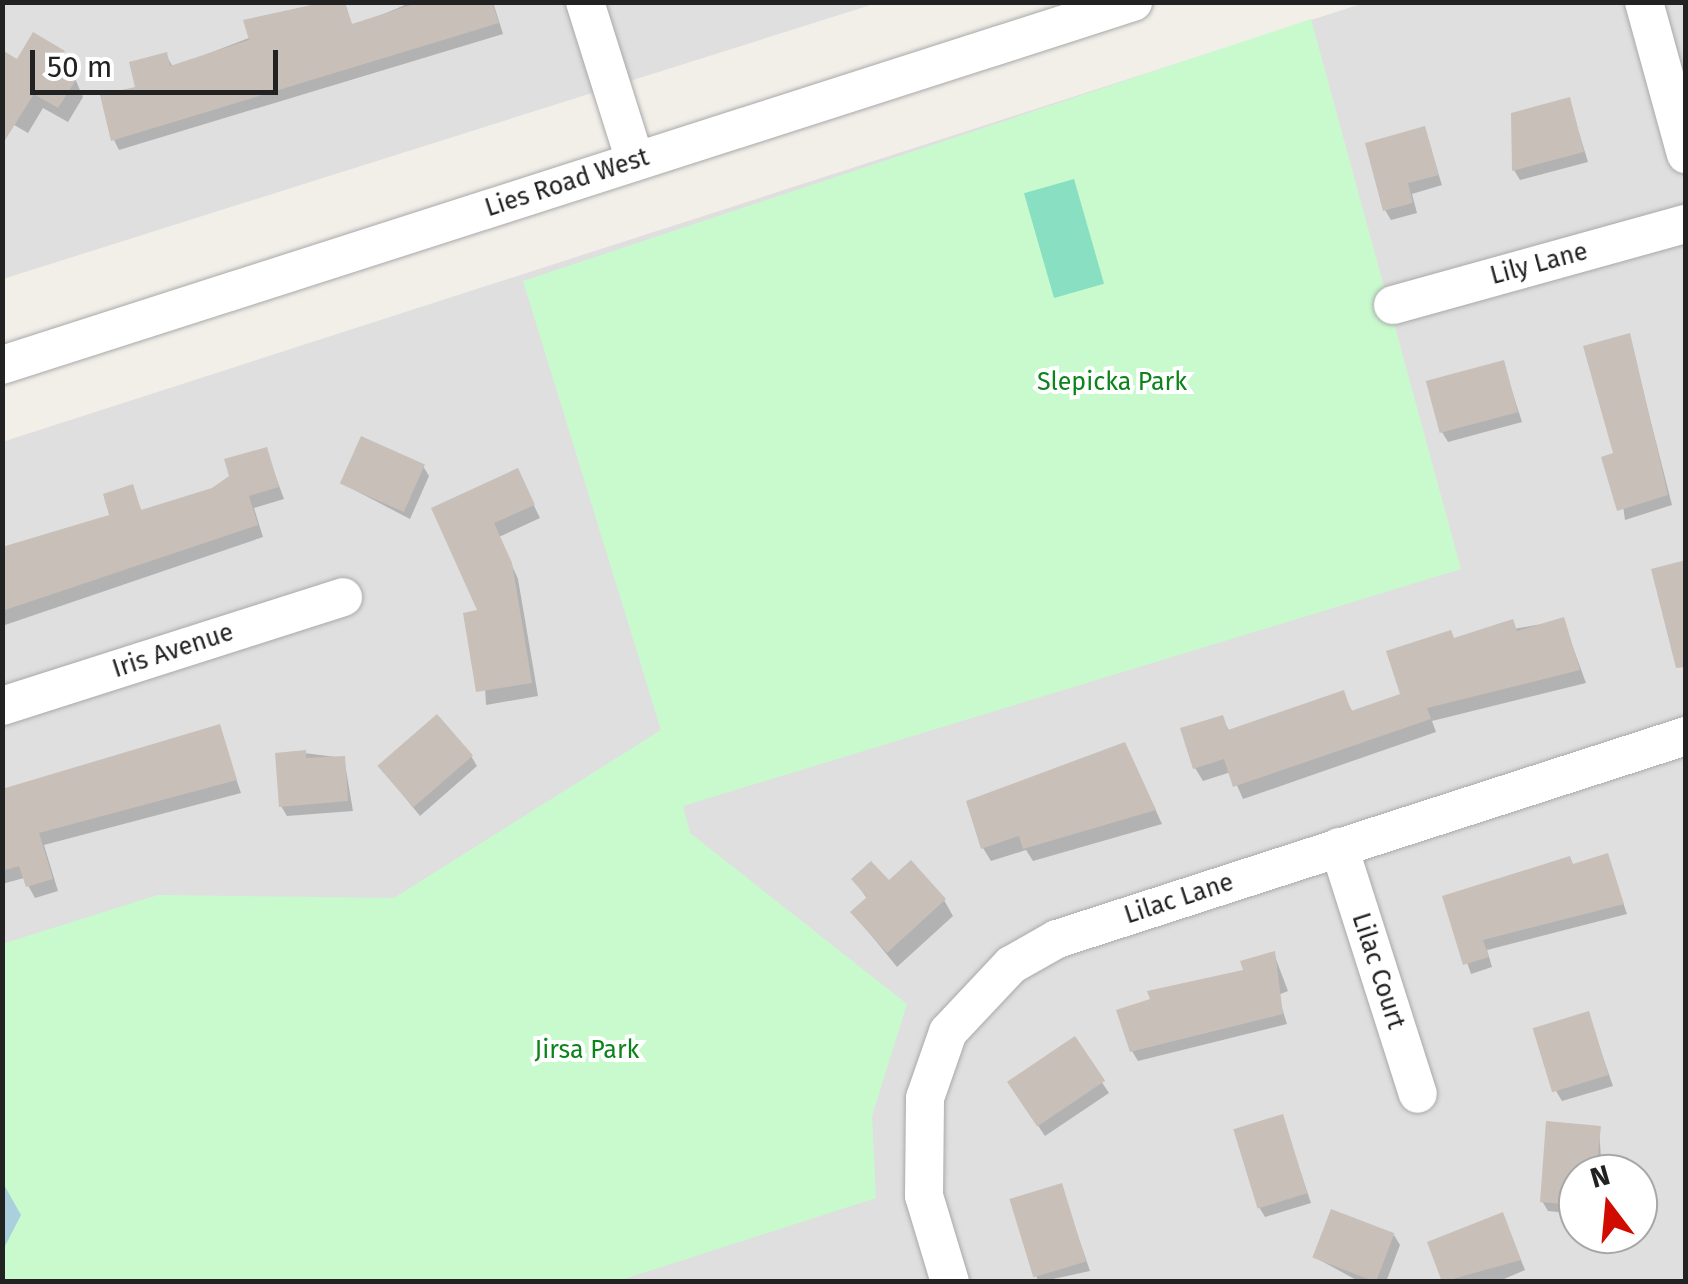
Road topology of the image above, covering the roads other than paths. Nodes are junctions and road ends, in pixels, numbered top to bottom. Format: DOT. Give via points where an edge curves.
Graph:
graph roads {
  1 [pos="585,2"];
  2 [pos="1132,2"];
  3 [pos="1644,2"];
  4 [pos="1686,154"];
  5 [pos="635,161"];
  6 [pos="1686,224"];
  7 [pos="1392,305"];
  8 [pos="2,365"];
  9 [pos="342,597"];
  10 [pos="2,706"];
  11 [pos="1686,736"];
  12 [pos="1338,847"];
  13 [pos="1418,1094"];
  14 [pos="950,1282"];
  1 -- 5 [label="street"];
  2 -- 5 [label="street, Lies Road West"];
  3 -- 4 [label="street"];
  5 -- 8 [label="street, Lies Road West"];
  6 -- 7 [label="street, Lily Lane"];
  9 -- 10 [label="street, Iris Avenue"];
  11 -- 12 [label="street, Lilac Lane"];
  12 -- 13 [label="street, Lilac Court"];
  12 -- 14 [label="street, Lilac Lane" via="1057,939 1011,965 970,1007 948,1032 920,1140 924,1196"];
}
